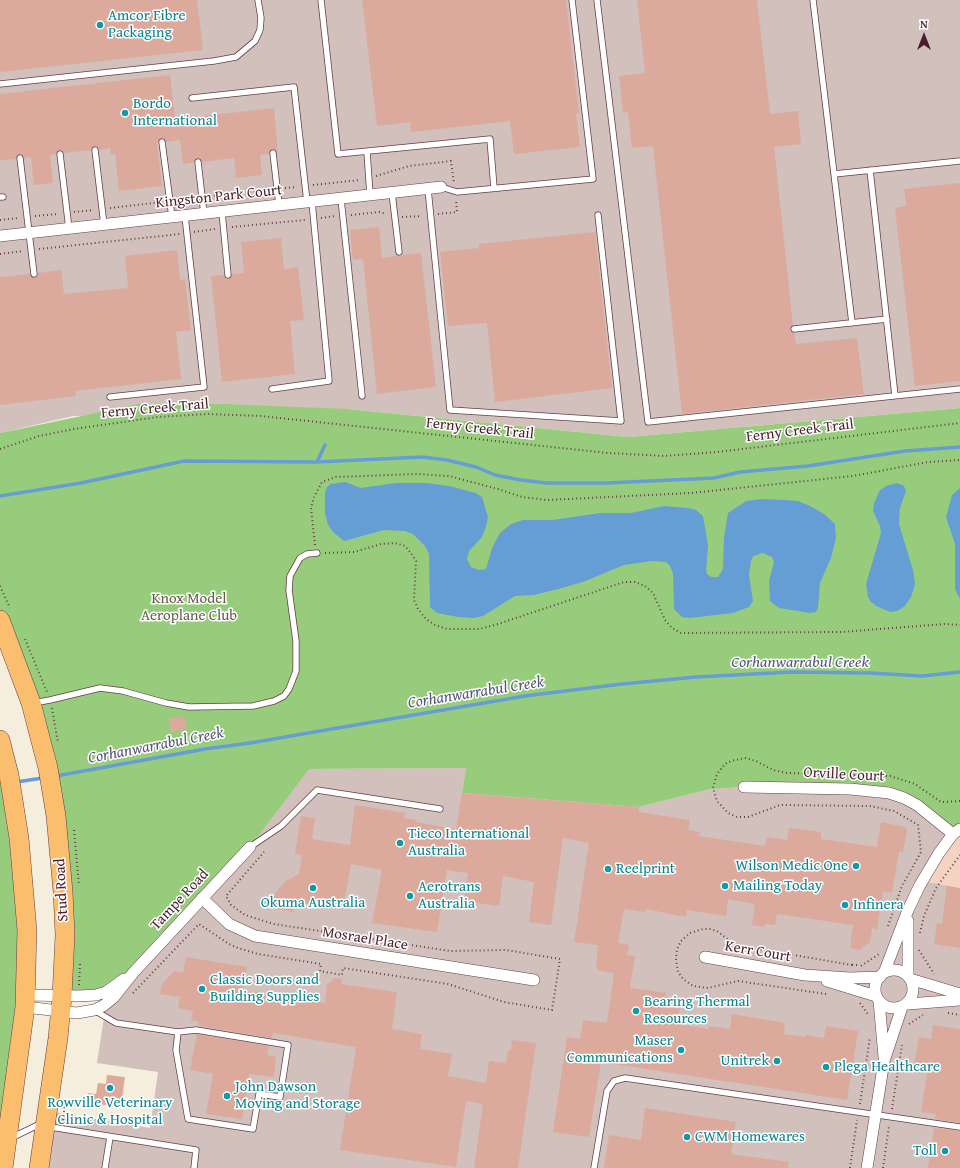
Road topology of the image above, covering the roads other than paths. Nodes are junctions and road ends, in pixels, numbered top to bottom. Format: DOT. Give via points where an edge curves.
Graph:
graph roads {
  1 [pos="258,0"];
  2 [pos="321,0"];
  3 [pos="572,0"];
  4 [pos="597,0"];
  5 [pos="813,0"];
  6 [pos="0,84"];
  7 [pos="192,98"];
  8 [pos="162,142"];
  9 [pos="95,150"];
  10 [pos="366,152"];
  11 [pos="273,153"];
  12 [pos="60,154"];
  13 [pos="20,158"];
  14 [pos="960,161"];
  15 [pos="198,162"];
  16 [pos="870,170"];
  17 [pos="834,174"];
  18 [pos="441,187"];
  19 [pos="494,188"];
  20 [pos="428,189"];
  21 [pos="392,193"];
  22 [pos="370,196"];
  23 [pos="341,199"];
  24 [pos="310,202"];
  25 [pos="279,205"];
  26 [pos="222,212"];
  27 [pos="204,214"];
  28 [pos="598,215"];
  29 [pos="185,216"];
  30 [pos="172,217"];
  31 [pos="104,225"];
  32 [pos="69,228"];
  33 [pos="29,233"];
  34 [pos="0,236"];
  35 [pos="399,252"];
  36 [pos="34,274"];
  37 [pos="228,274"];
  38 [pos="887,318"];
  39 [pos="852,323"];
  40 [pos="794,329"];
  41 [pos="272,389"];
  42 [pos="960,389"];
  43 [pos="362,396"];
  44 [pos="895,396"];
  45 [pos="110,397"];
  46 [pos="316,553"];
  47 [pos="0,620"];
  48 [pos="31,703"];
  49 [pos="0,740"];
  50 [pos="744,787"];
  51 [pos="440,809"];
  52 [pos="956,832"];
  53 [pos="250,847"];
  54 [pos="202,898"];
  55 [pos="908,910"];
  56 [pos="705,957"];
  57 [pos="133,973"];
  58 [pos="805,975"];
  59 [pos="882,975"];
  60 [pos="909,977"];
  61 [pos="534,980"];
  62 [pos="960,994"];
  63 [pos="878,999"];
  64 [pos="960,1000"];
  65 [pos="25,1001"];
  66 [pos="61,1004"];
  67 [pos="905,1005"];
  68 [pos="94,1010"];
  69 [pos="178,1032"];
  70 [pos="884,1062"];
  71 [pos="876,1115"];
  72 [pos="45,1126"];
  73 [pos="960,1128"];
  74 [pos="110,1137"];
  75 [pos="8,1140"];
  76 [pos="3,1168"];
  77 [pos="39,1168"];
  78 [pos="105,1168"];
  79 [pos="194,1168"];
  80 [pos="594,1168"];
  81 [pos="867,1168"];
  1 -- 6 [label="lane" via="260,30 255,41 236,57"];
  2 -- 10 [label="lane" via="338,154"];
  3 -- 19 [label="lane" via="593,179"];
  4 -- 44 [label="lane" via="648,422"];
  5 -- 17 [label="lane"];
  7 -- 24 [label="lane" via="294,87 305,186"];
  8 -- 30 [label="lane"];
  9 -- 31 [label="lane"];
  10 -- 19 [label="lane" via="490,139"];
  10 -- 22 [label="lane"];
  11 -- 25 [label="lane"];
  12 -- 32 [label="lane"];
  13 -- 33 [label="lane"];
  14 -- 16 [label="lane"];
  15 -- 27 [label="lane"];
  16 -- 17 [label="lane"];
  16 -- 38 [label="lane"];
  17 -- 39 [label="lane"];
  18 -- 19 [label="lane" via="455,192"];
  18 -- 20 [label="street, Kingston Park Court"];
  20 -- 21 [label="street, Kingston Park Court"];
  20 -- 28 [label="lane" via="450,410 621,421"];
  21 -- 22 [label="street, Kingston Park Court"];
  21 -- 35 [label="lane"];
  22 -- 23 [label="street, Kingston Park Court"];
  23 -- 24 [label="street, Kingston Park Court"];
  23 -- 43 [label="lane"];
  24 -- 25 [label="street, Kingston Park Court"];
  24 -- 41 [label="lane" via="314,219 329,381"];
  25 -- 26 [label="street, Kingston Park Court"];
  26 -- 27 [label="street, Kingston Park Court"];
  26 -- 37 [label="lane"];
  27 -- 29 [label="street, Kingston Park Court"];
  29 -- 30 [label="street, Kingston Park Court"];
  29 -- 45 [label="lane" via="204,387"];
  30 -- 31 [label="street, Kingston Park Court"];
  31 -- 32 [label="street, Kingston Park Court"];
  32 -- 33 [label="street, Kingston Park Court"];
  33 -- 34 [label="street, Kingston Park Court"];
  33 -- 36 [label="lane"];
  38 -- 39 [label="lane"];
  38 -- 44 [label="lane"];
  39 -- 40 [label="lane"];
  42 -- 44 [label="lane"];
  46 -- 48 [label="lane" via="300,558 290,576 296,671 293,682 284,696 253,706 190,707 166,703 123,690 100,688"];
  47 -- 48 [label="highway, Stud Road"];
  48 -- 66 [label="highway, Stud Road" via="48,768 56,816 63,892"];
  49 -- 65 [label="highway" via="19,838 26,930"];
  50 -- 52 [label="street, Orville Court" via="864,789 889,793 917,805"];
  51 -- 53 [label="lane" via="316,790 280,826"];
  52 -- 55 [label="street" via="936,857"];
  53 -- 54 [label="street, Tampe Road"];
  54 -- 57 [label="street, Tampe Road"];
  54 -- 61 [label="street, Mosrael Place" via="229,924 255,936"];
  55 -- 59 [label="street"];
  55 -- 60 [label="street"];
  56 -- 58 [label="street, Kerr Court"];
  57 -- 66 [label="street, Tampe Road" via="106,992"];
  57 -- 68 [label="street, Tampe Road" via="114,997"];
  58 -- 59 [label="street, Kerr Court" via="850,978"];
  58 -- 63 [label="street, Kerr Court"];
  59 -- 60 [label="street" via="891,971"];
  59 -- 63 [label="street" via="875,987"];
  60 -- 62 [label="street"];
  60 -- 67 [label="street" via="913,993"];
  63 -- 67 [label="street" via="890,1008"];
  63 -- 70 [label="street"];
  64 -- 67 [label="street"];
  65 -- 66 [label="street, Tampe Road"];
  65 -- 66 [label="street, Tampe Road"];
  65 -- 75 [label="highway"];
  66 -- 68 [label="street, Tampe Road" via="77,1013"];
  66 -- 72 [label="highway, Stud Road"];
  67 -- 70 [label="street"];
  68 -- 69 [label="lane" via="116,1023"];
  69 -- 69 [label="lane" via="196,1030 288,1045 280,1097 259,1094 253,1129 188,1119 176,1050"];
  70 -- 71 [label="street"];
  71 -- 73 [label="lane"];
  71 -- 80 [label="lane" via="634,1079 619,1079 609,1086 607,1091"];
  71 -- 81 [label="street"];
  72 -- 74 [label="lane"];
  72 -- 75 [label="lane" via="33,1126"];
  72 -- 77 [label="highway, Stud Road"];
  74 -- 78 [label="lane"];
  74 -- 79 [label="lane" via="196,1150"];
  75 -- 76 [label="highway"];
}
